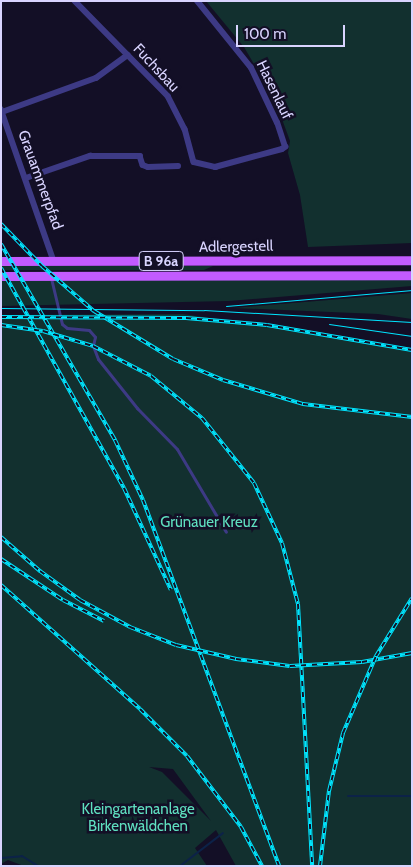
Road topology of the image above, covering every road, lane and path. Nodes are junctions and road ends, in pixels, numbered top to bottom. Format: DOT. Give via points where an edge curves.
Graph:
graph roads {
  1 [pos="75,1"];
  2 [pos="196,1"];
  3 [pos="128,55"];
  4 [pos="2,110"];
  5 [pos="198,164"];
  6 [pos="178,166"];
  7 [pos="26,178"];
  8 [pos="269,260"];
  9 [pos="412,260"];
  10 [pos="1,261"];
  11 [pos="54,261"];
  12 [pos="269,274"];
  13 [pos="412,275"];
  14 [pos="1,276"];
  15 [pos="50,276"];
  16 [pos="226,532"];
  1 -- 3 [label="street, Fuchsbau"];
  2 -- 5 [label="street, Hasenlauf" via="251,68 267,99 284,147 232,164 215,167"];
  3 -- 4 [label="street" via="96,78"];
  3 -- 5 [label="street, Fuchsbau" via="168,96 185,129 192,159"];
  4 -- 7 [label="street, Grauammerpfad"];
  6 -- 7 [label="street" via="148,167 143,165 140,156 90,156"];
  7 -- 11 [label="street, Grauammerpfad"];
  8 -- 9 [label="main road, Adlergestell / B 96a"];
  8 -- 11 [label="main road, Adlergestell / B 96a"];
  8 -- 12 [label="main road"];
  10 -- 11 [label="main road, Adlergestell / B 96a"];
  12 -- 13 [label="main road, Adlergestell / B 96a"];
  12 -- 15 [label="main road, Adlergestell / B 96a"];
  14 -- 15 [label="main road, Adlergestell / B 96a"];
  15 -- 16 [label="lane" via="62,324 67,328 89,330 95,337 93,346 98,359 137,408 177,449"];
}
